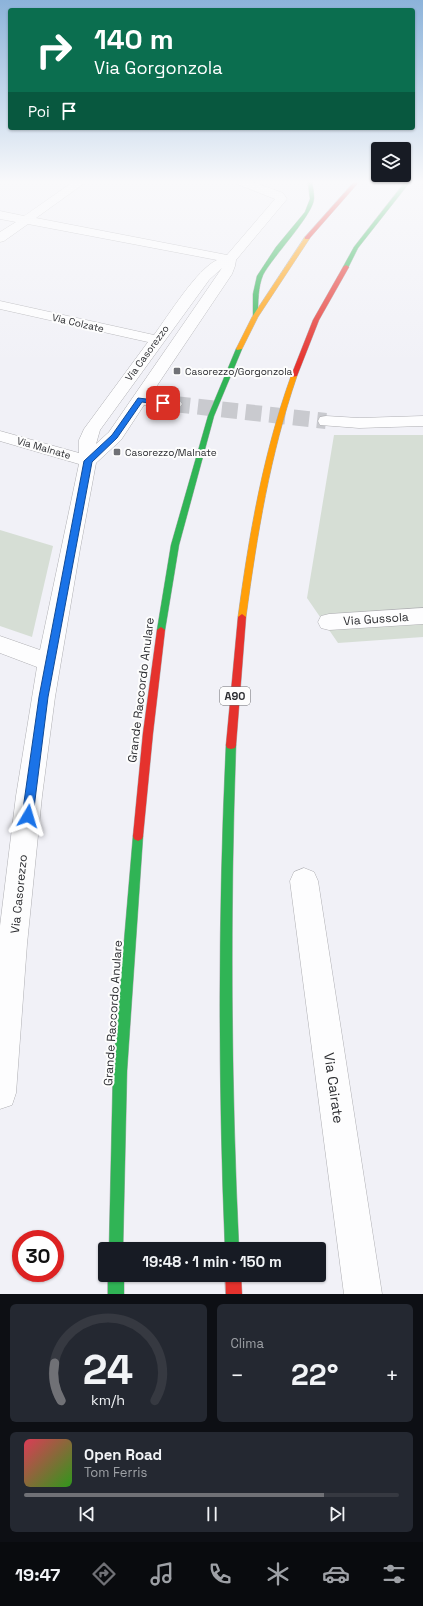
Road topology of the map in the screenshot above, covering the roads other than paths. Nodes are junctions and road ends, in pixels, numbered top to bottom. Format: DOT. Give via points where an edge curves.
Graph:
graph roads {
  1 [pos="145,242"];
  2 [pos="244,242"];
  3 [pos="283,242"];
  4 [pos="305,242"];
  5 [pos="361,242"];
  6 [pos="230,259"];
  7 [pos="0,305"];
  8 [pos="255,317"];
  9 [pos="157,340"];
  10 [pos="140,400"];
  11 [pos="174,404"];
  12 [pos="423,406"];
  13 [pos="326,421"];
  14 [pos="417,421"];
  15 [pos="0,436"];
  16 [pos="88,461"];
  17 [pos="423,616"];
  18 [pos="329,622"];
  19 [pos="0,644"];
  20 [pos="49,662"];
  21 [pos="304,881"];
  22 [pos="3,1011"];
  23 [pos="0,1093"];
  24 [pos="116,1242"];
  25 [pos="232,1242"];
  26 [pos="116,1282"];
  27 [pos="233,1282"];
  28 [pos="116,1294"];
  29 [pos="234,1294"];
  30 [pos="363,1294"];
  1 -- 6 [label="street"];
  2 -- 6 [label="street, Via Casorezzo"];
  3 -- 8 [label="highway" via="260,276"];
  4 -- 8 [label="highway, Grande Raccordo Anulare"];
  5 -- 25 [label="highway, A90" via="322,310 290,383 275,436 251,548 240,633 227,859 225,1056"];
  6 -- 9 [label="street, Via Casorezzo" via="215,266 204,277"];
  6 -- 10 [label="street, Via Casorezzo" via="228,270"];
  7 -- 9 [label="street, Via Colzate"];
  8 -- 24 [label="highway, Grande Raccordo Anulare" via="231,366 211,416 175,545 160,637 142,778 127,974 120,1071"];
  9 -- 16 [label="street, Via Casorezzo" via="89,433"];
  10 -- 11 [label="street"];
  10 -- 16 [label="street, Via Casorezzo" via="115,436"];
  12 -- 14 [label="street"];
  13 -- 14 [label="street"];
  15 -- 16 [label="street, Via Malnate"];
  16 -- 20 [label="street, Via Casorezzo"];
  17 -- 18 [label="street, Via Gussola"];
  19 -- 20 [label="street"];
  20 -- 22 [label="street, Via Casorezzo"];
  21 -- 30 [label="street, Via Cairate"];
  22 -- 23 [label="street, Via Casorezzo"];
  26 -- 28 [label="highway"];
  27 -- 29 [label="highway"];
}
